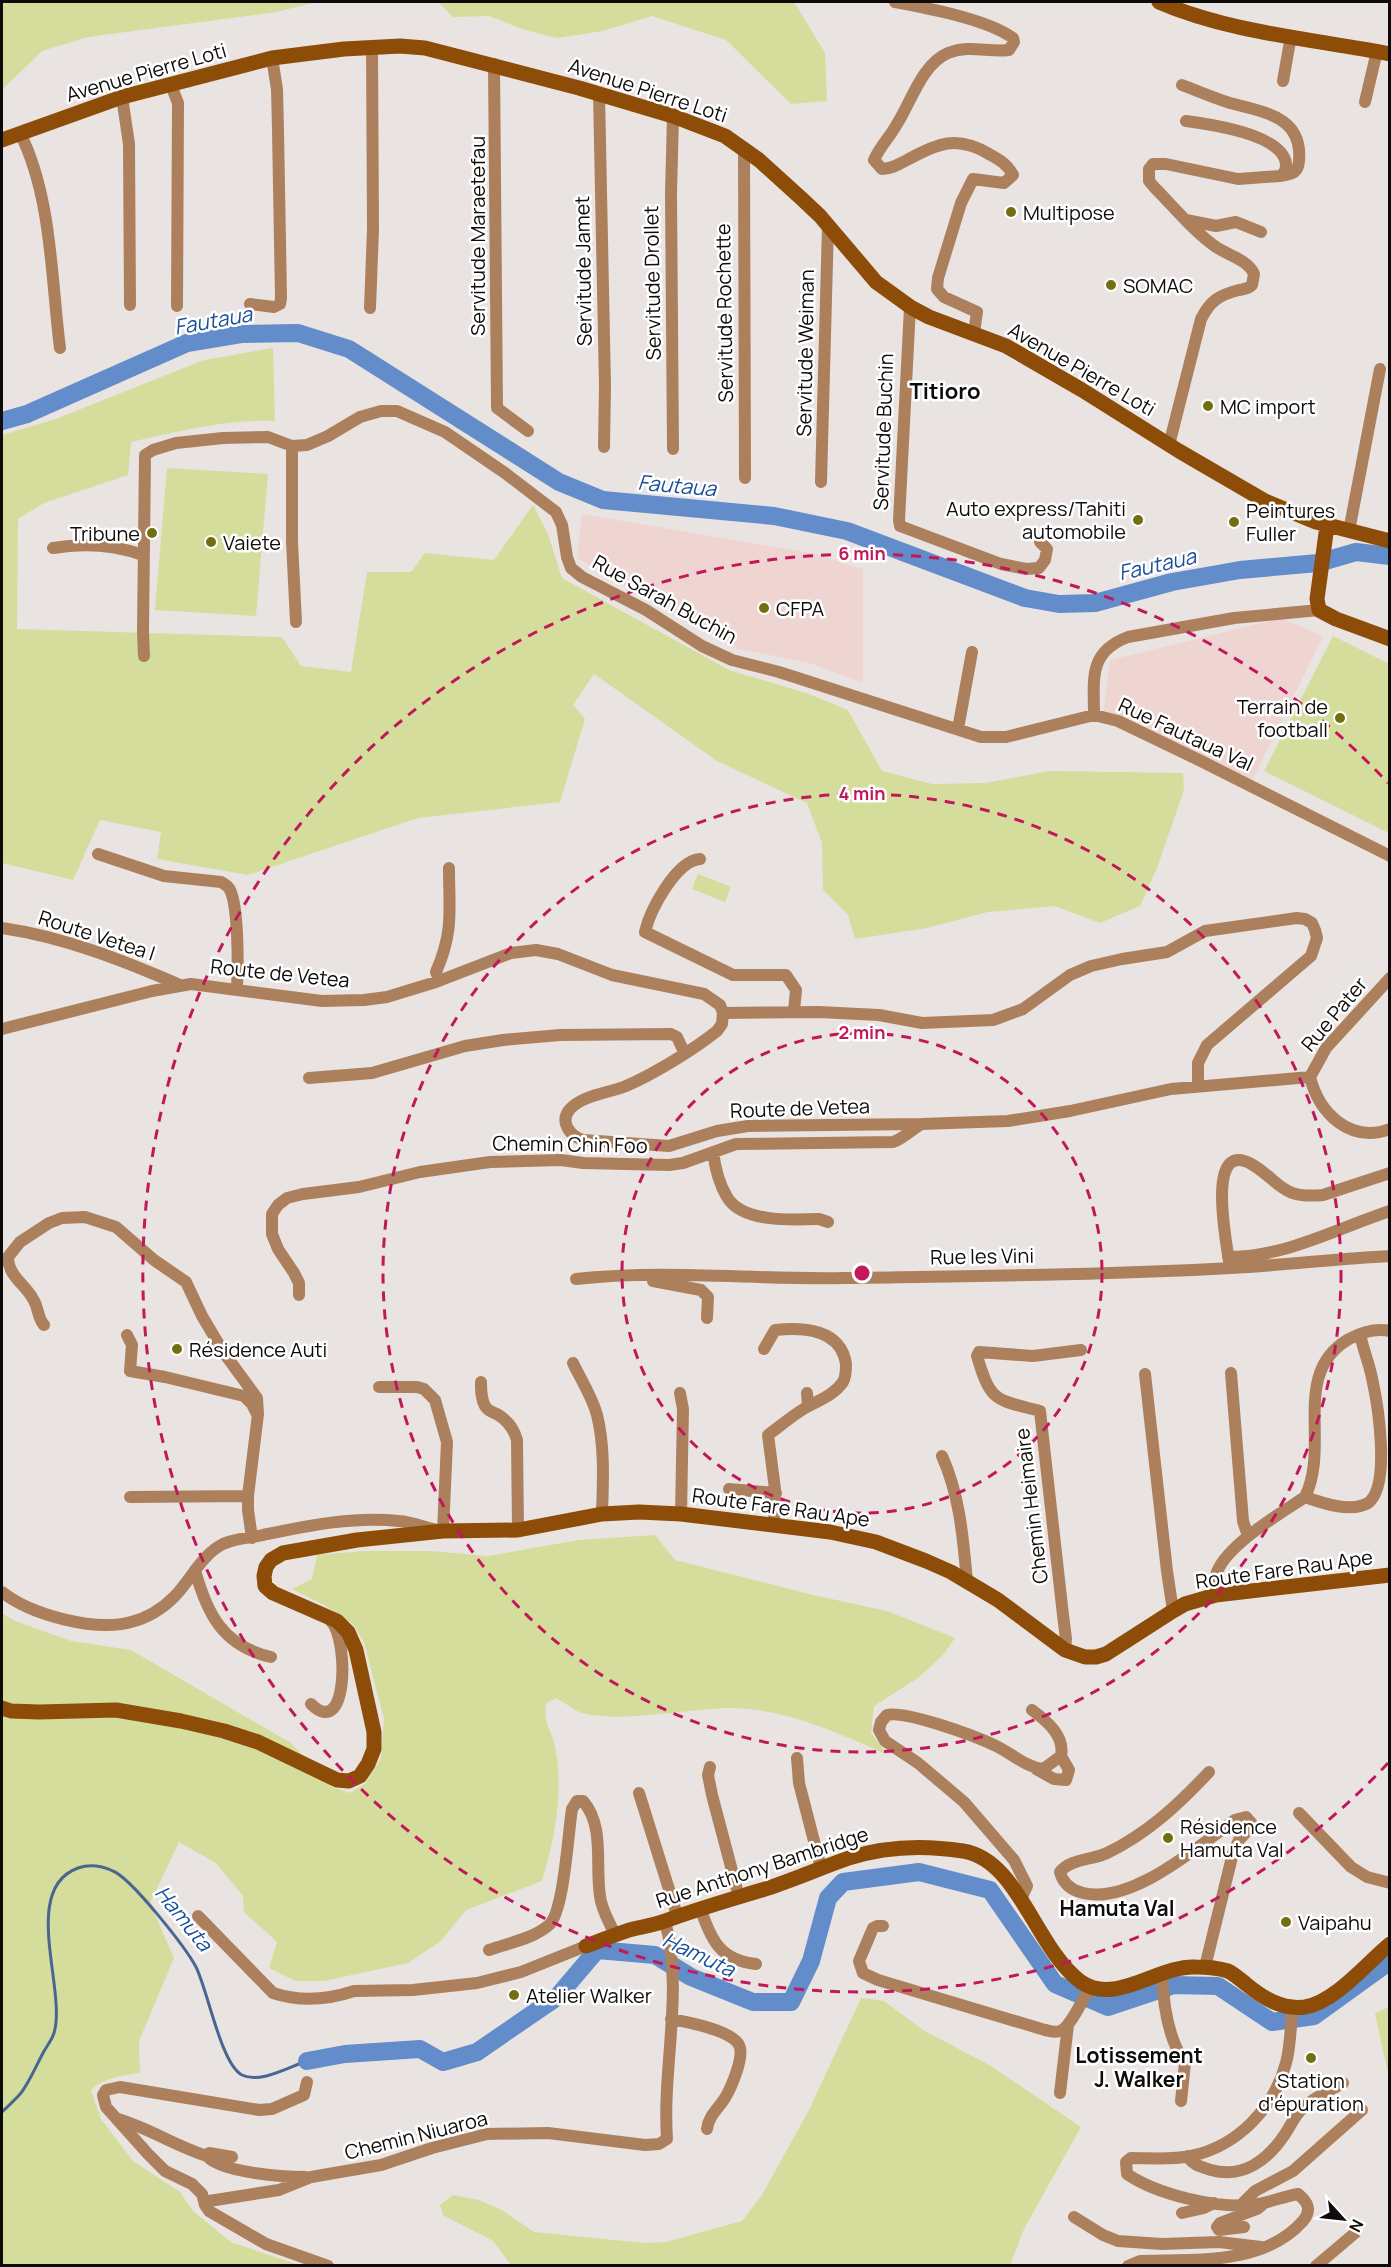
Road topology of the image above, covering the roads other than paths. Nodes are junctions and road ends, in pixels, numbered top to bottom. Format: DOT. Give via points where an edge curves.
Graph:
graph roads {
  1 [pos="895,2"];
  2 [pos="1159,2"];
  3 [pos="1291,36"];
  4 [pos="372,47"];
  5 [pos="1383,53"];
  6 [pos="272,58"];
  7 [pos="494,64"];
  8 [pos="1283,81"];
  9 [pos="171,84"];
  10 [pos="1182,85"];
  11 [pos="599,94"];
  12 [pos="122,97"];
  13 [pos="1365,102"];
  14 [pos="674,116"];
  15 [pos="1186,121"];
  16 [pos="20,133"];
  17 [pos="2,140"];
  18 [pos="744,148"];
  19 [pos="1280,176"];
  20 [pos="1186,220"];
  21 [pos="828,225"];
  22 [pos="1261,232"];
  23 [pos="250,304"];
  24 [pos="129,305"];
  25 [pos="177,306"];
  26 [pos="910,307"];
  27 [pos="370,308"];
  28 [pos="974,333"];
  29 [pos="60,348"];
  30 [pos="1380,369"];
  31 [pos="528,431"];
  32 [pos="1169,445"];
  33 [pos="292,446"];
  34 [pos="604,447"];
  35 [pos="673,450"];
  36 [pos="745,478"];
  37 [pos="821,482"];
  38 [pos="1327,526"];
  39 [pos="1349,531"];
  40 [pos="1389,541"];
  41 [pos="1040,542"];
  42 [pos="53,548"];
  43 [pos="143,558"];
  44 [pos="1319,610"];
  45 [pos="296,622"];
  46 [pos="1389,639"];
  47 [pos="972,652"];
  48 [pos="144,656"];
  49 [pos="1094,715"];
  50 [pos="958,729"];
  51 [pos="98,854"];
  52 [pos="1389,856"];
  53 [pos="700,859"];
  54 [pos="448,867"];
  55 [pos="2,928"];
  56 [pos="1389,978"];
  57 [pos="439,981"];
  58 [pos="180,985"];
  59 [pos="237,989"];
  60 [pos="794,1011"];
  61 [pos="723,1013"];
  62 [pos="2,1029"];
  63 [pos="684,1052"];
  64 [pos="1310,1077"];
  65 [pos="309,1078"];
  66 [pos="1198,1086"];
  67 [pos="921,1124"];
  68 [pos="1389,1129"];
  69 [pos="713,1152"];
  70 [pos="1389,1173"];
  71 [pos="1389,1211"];
  72 [pos="828,1222"];
  73 [pos="1389,1256"];
  74 [pos="1229,1263"];
  75 [pos="639,1276"];
  76 [pos="576,1279"];
  77 [pos="299,1294"];
  78 [pos="707,1318"];
  79 [pos="44,1325"];
  80 [pos="1389,1331"];
  81 [pos="1360,1334"];
  82 [pos="127,1335"];
  83 [pos="764,1349"];
  84 [pos="1081,1350"];
  85 [pos="573,1363"];
  86 [pos="1231,1373"];
  87 [pos="1145,1374"];
  88 [pos="481,1382"];
  89 [pos="379,1387"];
  90 [pos="680,1393"];
  91 [pos="807,1393"];
  92 [pos="808,1406"];
  93 [pos="258,1415"];
  94 [pos="942,1456"];
  95 [pos="729,1489"];
  96 [pos="776,1493"];
  97 [pos="248,1496"];
  98 [pos="130,1497"];
  99 [pos="1305,1497"];
  100 [pos="602,1514"];
  101 [pos="681,1514"];
  102 [pos="774,1525"];
  103 [pos="518,1530"];
  104 [pos="443,1531"];
  105 [pos="1248,1536"];
  106 [pos="252,1538"];
  107 [pos="195,1570"];
  108 [pos="1389,1575"];
  109 [pos="967,1581"];
  110 [pos="2,1592"];
  111 [pos="1216,1595"];
  112 [pos="1173,1611"];
  113 [pos="326,1616"];
  114 [pos="1065,1650"];
  115 [pos="271,1657"];
  116 [pos="311,1704"];
  117 [pos="2,1708"];
  118 [pos="1032,1710"];
  119 [pos="1061,1756"];
  120 [pos="798,1758"];
  121 [pos="710,1767"];
  122 [pos="1035,1768"];
  123 [pos="1209,1772"];
  124 [pos="639,1793"];
  125 [pos="1299,1813"];
  126 [pos="821,1868"];
  127 [pos="1389,1883"];
  128 [pos="739,1897"];
  129 [pos="1021,1899"];
  130 [pos="700,1908"];
  131 [pos="198,1916"];
  132 [pos="671,1918"];
  133 [pos="883,1926"];
  134 [pos="615,1935"];
  135 [pos="1389,1944"];
  136 [pos="586,1947"];
  137 [pos="489,1950"];
  138 [pos="756,1965"];
  139 [pos="1205,1967"];
  140 [pos="1162,1976"];
  141 [pos="1088,1989"];
  142 [pos="1292,2016"];
  143 [pos="671,2019"];
  144 [pos="1068,2025"];
  145 [pos="308,2082"];
  146 [pos="1343,2083"];
  147 [pos="1060,2093"];
  148 [pos="1181,2101"];
  149 [pos="1362,2109"];
  150 [pos="117,2118"];
  151 [pos="707,2129"];
  152 [pos="207,2156"];
  153 [pos="1188,2156"];
  154 [pos="232,2157"];
  155 [pos="311,2177"];
  156 [pos="1214,2203"];
  157 [pos="1265,2203"];
  158 [pos="205,2205"];
  159 [pos="1242,2205"];
  160 [pos="1182,2213"];
  161 [pos="1074,2217"];
  162 [pos="1244,2227"];
  163 [pos="1355,2233"];
  164 [pos="1262,2247"];
  165 [pos="328,2265"];
  166 [pos="1128,2265"];
  167 [pos="1316,2265"];
  1 -- 28 [label="street" via="981,23 1014,42 1009,50 959,50 946,54 929,68 874,160 882,169 890,169 949,142 975,146 1008,165 1012,175 1004,183 973,179 938,278 937,289 944,297 977,312"];
  2 -- 3 [label="main road" via="1215,21"];
  3 -- 5 [label="main road"];
  3 -- 8 [label="street"];
  4 -- 6 [label="main road, Avenue Pierre Loti"];
  4 -- 7 [label="main road, Avenue Pierre Loti" via="425,48"];
  4 -- 27 [label="street"];
  5 -- 13 [label="street"];
  6 -- 9 [label="main road, Avenue Pierre Loti"];
  6 -- 23 [label="street" via="278,109 280,304"];
  7 -- 11 [label="main road, Avenue Pierre Loti"];
  7 -- 31 [label="street, Servitude Maraetefau" via="497,408"];
  9 -- 12 [label="main road, Avenue Pierre Loti"];
  9 -- 25 [label="street" via="178,103"];
  10 -- 19 [label="street" via="1273,114 1286,123 1296,136 1299,162 1294,174"];
  11 -- 14 [label="main road, Avenue Pierre Loti"];
  11 -- 34 [label="street, Servitude Jamet"];
  12 -- 16 [label="main road, Avenue Pierre Loti"];
  12 -- 24 [label="street" via="129,144"];
  14 -- 18 [label="main road, Avenue Pierre Loti" via="725,136"];
  14 -- 35 [label="street, Servitude Drollet" via="670,194"];
  15 -- 19 [label="street" via="1232,129 1271,144 1284,157 1286,168"];
  16 -- 17 [label="main road, Avenue Pierre Loti"];
  16 -- 29 [label="street" via="41,190"];
  18 -- 21 [label="main road, Avenue Pierre Loti"];
  18 -- 36 [label="street, Servitude Rochette"];
  19 -- 20 [label="street" via="1238,179 1153,164 1149,182"];
  20 -- 22 [label="street" via="1216,226 1236,222"];
  20 -- 32 [label="street" via="1216,246 1247,264 1254,280 1248,288 1221,295 1207,307"];
  21 -- 26 [label="main road, Avenue Pierre Loti" via="876,282"];
  21 -- 37 [label="street, Servitude Weiman"];
  26 -- 28 [label="main road, Avenue Pierre Loti"];
  26 -- 41 [label="street, Servitude Buchin" via="900,526 1001,564 1026,569 1039,568 1045,560 1047,549"];
  28 -- 32 [label="main road, Avenue Pierre Loti" via="1049,370"];
  30 -- 39 [label="street"];
  32 -- 38 [label="main road, Avenue Pierre Loti" via="1265,501"];
  33 -- 43 [label="street, Rue Sarah Buchin" via="268,437 223,438 176,443 145,455"];
  33 -- 45 [label="street"];
  33 -- 50 [label="street, Rue Sarah Buchin" via="319,441 360,417 397,411 445,432 556,512 571,568 582,577 646,610 702,646 732,660"];
  38 -- 39 [label="main road, Avenue Pierre Loti"];
  38 -- 44 [label="main road" via="1317,599"];
  39 -- 40 [label="main road, Avenue Pierre Loti"];
  42 -- 43 [label="street" via="100,546 125,549"];
  43 -- 48 [label="street"];
  44 -- 46 [label="main road"];
  44 -- 49 [label="street, Rue Fautaua Val" via="1207,622 1116,641 1099,658"];
  47 -- 50 [label="street"];
  49 -- 50 [label="street, Rue Sarah Buchin" via="1006,737 981,737"];
  49 -- 52 [label="street, Rue Fautaua Val" via="1118,721"];
  51 -- 59 [label="street" via="164,876 226,885 235,915"];
  53 -- 60 [label="street" via="693,859 678,870 649,918 645,932 733,975 786,975 796,990"];
  54 -- 57 [label="street" via="450,926 448,943 436,972"];
  55 -- 58 [label="street, Route Vetea I" via="80,946"];
  56 -- 64 [label="street, Rue Pater" via="1326,1048"];
  57 -- 59 [label="street, Route de Vetea" via="387,997 340,1002"];
  57 -- 61 [label="street, Route de Vetea" via="511,953 546,950 612,975 704,993 720,1005"];
  58 -- 59 [label="street, Route de Vetea"];
  58 -- 62 [label="street"];
  60 -- 61 [label="street"];
  60 -- 66 [label="street" via="879,1015 922,1023 993,1020 1023,1010 1070,975 1091,966 1167,952 1205,931 1297,918 1312,923 1317,938 1311,956 1207,1046 1198,1063"];
  61 -- 63 [label="street, Route de Vetea" via="717,1031"];
  63 -- 65 [label="street" via="677,1037 671,1034 560,1035 465,1046 372,1073"];
  63 -- 67 [label="street, Route de Vetea" via="625,1086 573,1106 566,1117 570,1134 583,1140 669,1146 748,1126"];
  64 -- 66 [label="street, Route de Vetea"];
  64 -- 68 [label="street" via="1325,1110 1343,1126 1371,1133"];
  66 -- 67 [label="street, Route de Vetea" via="1037,1117"];
  67 -- 69 [label="street, Chemin Chin Foo" via="893,1142 746,1143"];
  69 -- 72 [label="street" via="727,1198 736,1206 767,1218"];
  69 -- 77 [label="street, Chemin Chin Foo" via="669,1165 561,1160 475,1164 287,1198 272,1214 272,1234 299,1283"];
  70 -- 74 [label="street" via="1323,1194 1304,1195 1285,1191 1252,1164 1230,1163 1224,1169 1222,1194"];
  71 -- 74 [label="street"];
  73 -- 74 [label="street, Rue les Vini"];
  74 -- 75 [label="street, Rue les Vini" via="815,1279"];
  75 -- 76 [label="street, Rue les Vini"];
  75 -- 78 [label="street" via="702,1290 708,1297"];
  79 -- 93 [label="street" via="35,1301 9,1266 12,1250 62,1218 85,1217 116,1227 186,1282 224,1353 257,1398"];
  80 -- 81 [label="street"];
  81 -- 99 [label="street" via="1331,1352 1323,1362 1316,1390 1313,1473"];
  81 -- 99 [label="street" via="1379,1416 1383,1463 1380,1487 1370,1502 1362,1505 1338,1505"];
  82 -- 93 [label="street" via="132,1345 130,1371 244,1396"];
  83 -- 92 [label="street" via="775,1330 811,1329 838,1345 845,1357 845,1380 827,1397"];
  84 -- 114 [label="street, Chemin Heimaire" via="1033,1356 979,1352 977,1356 986,1385 995,1396 1040,1411"];
  85 -- 100 [label="street" via="597,1415"];
  86 -- 105 [label="street" via="1243,1521"];
  87 -- 112 [label="street"];
  88 -- 103 [label="street" via="484,1406 515,1431 518,1440"];
  89 -- 104 [label="street" via="417,1387 435,1400 447,1442"];
  90 -- 101 [label="street"];
  91 -- 92 [label="street"];
  92 -- 96 [label="street" via="768,1436"];
  93 -- 97 [label="street"];
  94 -- 109 [label="street" via="959,1508"];
  95 -- 96 [label="street"];
  96 -- 102 [label="street"];
  97 -- 98 [label="street"];
  97 -- 106 [label="street"];
  99 -- 105 [label="street"];
  100 -- 101 [label="main road, Route Fare Rau Ape"];
  100 -- 103 [label="main road, Route Fare Rau Ape"];
  101 -- 102 [label="main road, Route Fare Rau Ape"];
  102 -- 109 [label="main road, Route Fare Rau Ape" via="876,1542"];
  103 -- 104 [label="main road, Route Fare Rau Ape"];
  104 -- 106 [label="street" via="399,1521 353,1521"];
  104 -- 113 [label="main road, Route Fare Rau Ape" via="357,1540 283,1553 271,1560 264,1576 266,1586 273,1593"];
  105 -- 111 [label="street" via="1221,1564"];
  106 -- 107 [label="street" via="223,1544"];
  107 -- 110 [label="street" via="163,1606 142,1618 115,1624 51,1616 20,1605"];
  107 -- 115 [label="street" via="217,1625 247,1649"];
  108 -- 111 [label="main road, Route Fare Rau Ape"];
  109 -- 114 [label="main road, Route Fare Rau Ape"];
  111 -- 112 [label="main road, Route Fare Rau Ape"];
  112 -- 114 [label="main road, Route Fare Rau Ape" via="1106,1654 1085,1657"];
  113 -- 116 [label="street" via="339,1635 340,1700 334,1708 321,1710"];
  113 -- 117 [label="main road" via="348,1632 356,1650 374,1732 374,1749 368,1764 360,1776 349,1781 337,1780 258,1742 181,1721 116,1710 39,1712"];
  118 -- 119 [label="street" via="1061,1741"];
  119 -- 122 [label="street" via="1048,1767"];
  119 -- 122 [label="street" via="1068,1770 1066,1780 1054,1779"];
  120 -- 126 [label="street" via="799,1783"];
  121 -- 128 [label="street" via="712,1795"];
  122 -- 129 [label="street" via="987,1742 901,1715 887,1715 879,1726 885,1741 964,1802 1014,1860 1028,1886"];
  123 -- 139 [label="street" via="1144,1832 1105,1854 1065,1866 1060,1872 1062,1881 1078,1892 1112,1894 1152,1876 1235,1820 1250,1819 1250,1828 1233,1853"];
  124 -- 132 [label="street, Chemin Niuaroa"];
  125 -- 127 [label="street" via="1351,1867 1366,1877"];
  126 -- 128 [label="main road, Rue Anthony Bambridge"];
  126 -- 129 [label="main road, Rue Anthony Bambridge" via="859,1855 910,1846 966,1851 998,1868"];
  128 -- 130 [label="main road, Rue Anthony Bambridge"];
  129 -- 141 [label="main road, Rue Anthony Bambridge" via="1045,1942"];
  130 -- 132 [label="main road, Rue Anthony Bambridge"];
  130 -- 138 [label="street" via="718,1947 729,1958"];
  131 -- 136 [label="street, Rue Anthony Bambridge" via="273,1993 289,1999 477,1983 530,1969"];
  132 -- 134 [label="main road, Rue Anthony Bambridge"];
  132 -- 143 [label="street, Chemin Niuaroa"];
  133 -- 144 [label="street" via="873,1928 859,1961 863,1973 1046,2030 1056,2032"];
  134 -- 136 [label="main road, Rue Anthony Bambridge"];
  134 -- 137 [label="street" via="600,1899 597,1829 592,1811 578,1801 572,1809 555,1918 547,1927"];
  135 -- 142 [label="main road" via="1337,1990"];
  139 -- 140 [label="main road" via="1187,1966"];
  139 -- 142 [label="main road" via="1229,1972"];
  140 -- 141 [label="main road" via="1112,1990"];
  140 -- 148 [label="street" via="1178,2054 1185,2063"];
  141 -- 144 [label="street"];
  142 -- 153 [label="street" via="1287,2061 1272,2099 1259,2116 1227,2141"];
  143 -- 151 [label="street" via="729,2036 741,2049 726,2097 713,2112"];
  143 -- 155 [label="street, Chemin Niuaroa" via="667,2139 659,2144 547,2132 487,2134 381,2165"];
  144 -- 147 [label="street"];
  145 -- 150 [label="street" via="303,2095 272,2109 259,2110 160,2092 120,2087 106,2090 106,2108"];
  146 -- 153 [label="street" via="1301,2109 1268,2156 1254,2166 1241,2171 1216,2171 1200,2167"];
  149 -- 159 [label="street" via="1293,2171 1255,2191"];
  150 -- 152 [label="street"];
  150 -- 158 [label="street" via="165,2171 192,2184 202,2194"];
  152 -- 154 [label="street" via="214,2153"];
  152 -- 155 [label="street" via="217,2163 253,2173"];
  153 -- 156 [label="street" via="1131,2158 1125,2168 1127,2174 1151,2186"];
  155 -- 158 [label="street, Chemin Niuaroa" via="279,2190 209,2201"];
  156 -- 159 [label="street"];
  156 -- 160 [label="street"];
  157 -- 159 [label="street"];
  157 -- 162 [label="street" via="1217,2227"];
  157 -- 164 [label="street" via="1298,2194 1309,2206 1308,2213 1292,2231"];
  158 -- 165 [label="street" via="266,2244"];
  161 -- 164 [label="street" via="1118,2241"];
  163 -- 167 [label="street"];
  164 -- 166 [label="street" via="1225,2258 1140,2261"];
}
